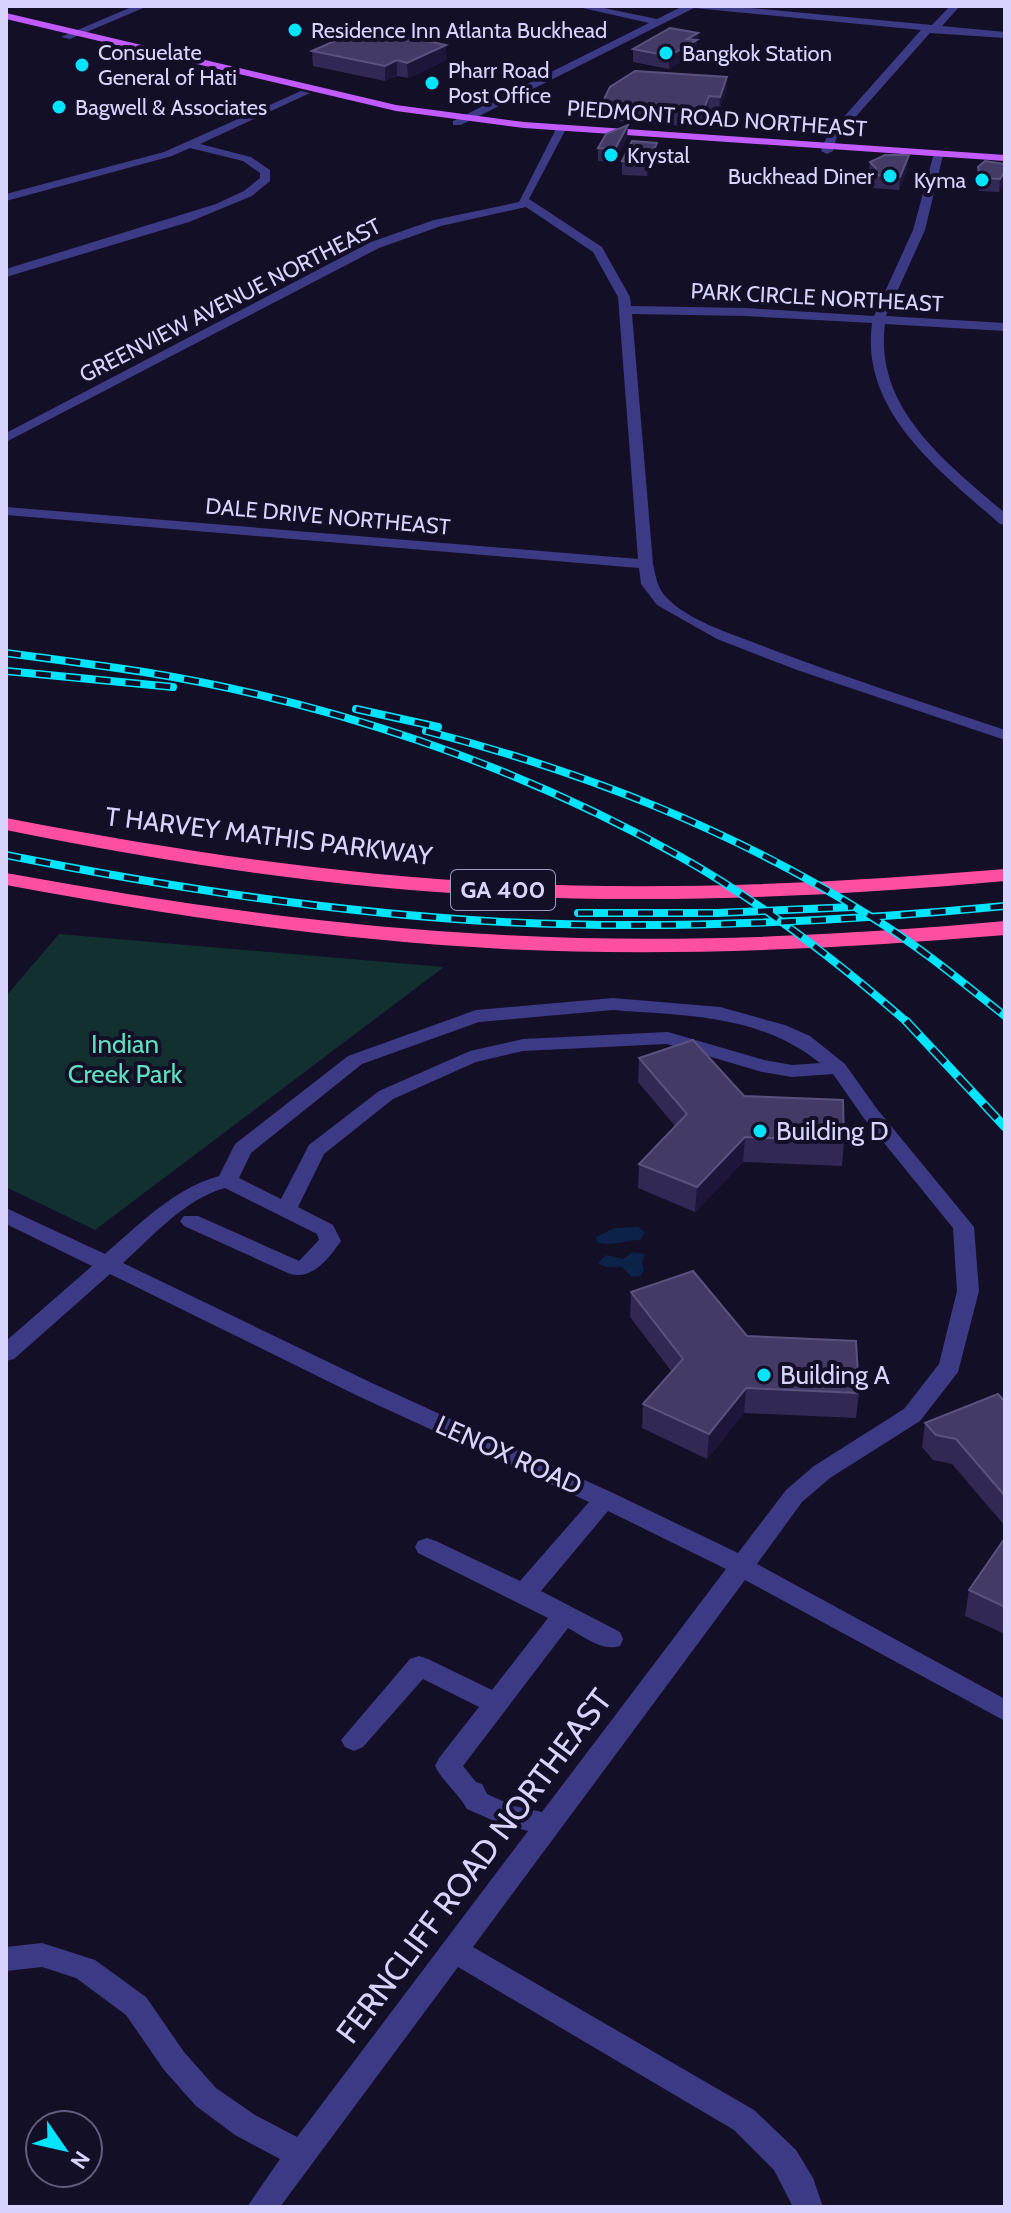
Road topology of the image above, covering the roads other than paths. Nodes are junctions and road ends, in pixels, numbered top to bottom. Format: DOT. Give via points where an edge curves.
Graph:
graph roads {
  1 [pos="143,6"];
  2 [pos="579,6"];
  3 [pos="691,6"];
  4 [pos="698,6"];
  5 [pos="955,6"];
  6 [pos="6,16"];
  7 [pos="658,22"];
  8 [pos="6,24"];
  9 [pos="936,27"];
  10 [pos="70,35"];
  11 [pos="1005,35"];
  12 [pos="305,93"];
  13 [pos="460,120"];
  14 [pos="560,130"];
  15 [pos="190,145"];
  16 [pos="830,148"];
  17 [pos="939,156"];
  18 [pos="1005,161"];
  19 [pos="6,198"];
  20 [pos="526,204"];
  21 [pos="6,273"];
  22 [pos="627,310"];
  23 [pos="879,320"];
  24 [pos="1005,327"];
  25 [pos="6,438"];
  26 [pos="6,511"];
  27 [pos="1005,521"];
  28 [pos="646,564"];
  29 [pos="1005,735"];
  30 [pos="6,824"];
  31 [pos="1005,875"];
  32 [pos="6,879"];
  33 [pos="1005,928"];
  34 [pos="448,1026"];
  35 [pos="470,1057"];
  36 [pos="838,1068"];
  37 [pos="227,1181"];
  38 [pos="286,1210"];
  39 [pos="6,1215"];
  40 [pos="191,1221"];
  41 [pos="108,1262"];
  42 [pos="6,1353"];
  43 [pos="605,1499"];
  44 [pos="427,1547"];
  45 [pos="740,1565"];
  46 [pos="524,1594"];
  47 [pos="564,1615"];
  48 [pos="611,1639"];
  49 [pos="496,1704"];
  50 [pos="1005,1711"];
  51 [pos="354,1740"];
  52 [pos="552,1817"];
  53 [pos="454,1950"];
  54 [pos="6,1959"];
  55 [pos="301,2154"];
  56 [pos="262,2207"];
  57 [pos="808,2207"];
  1 -- 10 [label="street"];
  2 -- 7 [label="street"];
  3 -- 7 [label="street"];
  4 -- 9 [label="street"];
  5 -- 9 [label="street"];
  6 -- 10 [label="main road, PIEDMONT ROAD NORTHEAST"];
  7 -- 13 [label="street"];
  8 -- 10 [label="main road, PIEDMONT ROAD NORTHEAST"];
  9 -- 11 [label="street"];
  9 -- 16 [label="street" via="938,32"];
  10 -- 12 [label="main road, PIEDMONT ROAD NORTHEAST"];
  10 -- 13 [label="main road, PIEDMONT ROAD NORTHEAST"];
  12 -- 13 [label="main road, PIEDMONT ROAD NORTHEAST" via="389,112"];
  12 -- 15 [label="street"];
  13 -- 14 [label="main road, PIEDMONT ROAD NORTHEAST"];
  14 -- 16 [label="main road, PIEDMONT ROAD NORTHEAST"];
  14 -- 20 [label="street" via="523,195"];
  15 -- 19 [label="street" via="150,161"];
  15 -- 21 [label="street" via="256,162 266,179 250,192 206,210"];
  16 -- 17 [label="main road, PIEDMONT ROAD NORTHEAST"];
  17 -- 18 [label="main road, PIEDMONT ROAD NORTHEAST"];
  17 -- 23 [label="street" via="919,230"];
  20 -- 22 [label="street" via="598,250 619,284"];
  20 -- 25 [label="street, GREENVIEW AVENUE NORTHEAST" via="438,223 375,245"];
  22 -- 23 [label="street, PARK CIRCLE NORTHEAST"];
  22 -- 28 [label="street"];
  23 -- 24 [label="street, PARK CIRCLE NORTHEAST"];
  23 -- 27 [label="street" via="877,360 901,417 933,455"];
  26 -- 28 [label="street, DALE DRIVE NORTHEAST"];
  28 -- 29 [label="street" via="649,584 662,602 710,630"];
  30 -- 31 [label="highway, T HARVEY MATHIS PARKWAY / GA 400" via="262,869 523,891 714,893"];
  32 -- 33 [label="highway, GA 400" via="251,920 516,942 722,945"];
  34 -- 35 [label="street"];
  34 -- 36 [label="street, FERNCLIFF ROAD NORTHEAST" via="476,1016 613,1004 720,1013 803,1040"];
  34 -- 37 [label="street, FERNCLIFF ROAD NORTHEAST" via="355,1060 242,1149"];
  35 -- 36 [label="street" via="538,1044 668,1038 762,1066 792,1071"];
  35 -- 38 [label="street" via="386,1095 316,1150"];
  36 -- 45 [label="street, FERNCLIFF ROAD NORTHEAST" via="963,1227 968,1291 950,1366 912,1415 794,1496"];
  37 -- 38 [label="street"];
  37 -- 41 [label="street" via="201,1188"];
  38 -- 40 [label="street" via="330,1235 306,1267 298,1269"];
  39 -- 41 [label="street, LENOX ROAD"];
  41 -- 42 [label="street"];
  41 -- 43 [label="street, LENOX ROAD" via="366,1390"];
  43 -- 45 [label="street, LENOX ROAD"];
  43 -- 46 [label="street"];
  44 -- 46 [label="street"];
  45 -- 50 [label="street, LENOX ROAD"];
  45 -- 52 [label="street, FERNCLIFF ROAD NORTHEAST"];
  46 -- 47 [label="street"];
  47 -- 48 [label="street"];
  47 -- 49 [label="street"];
  49 -- 51 [label="street" via="419,1666"];
  49 -- 52 [label="street" via="448,1766 476,1801 492,1809 510,1816"];
  52 -- 53 [label="street, FERNCLIFF ROAD NORTHEAST"];
  53 -- 55 [label="street, FERNCLIFF ROAD NORTHEAST"];
  53 -- 57 [label="street" via="744,2120 785,2160"];
  54 -- 55 [label="street" via="42,1955 85,1969 136,2006 206,2097"];
  55 -- 56 [label="street, FERNCLIFF ROAD NORTHEAST"];
}
